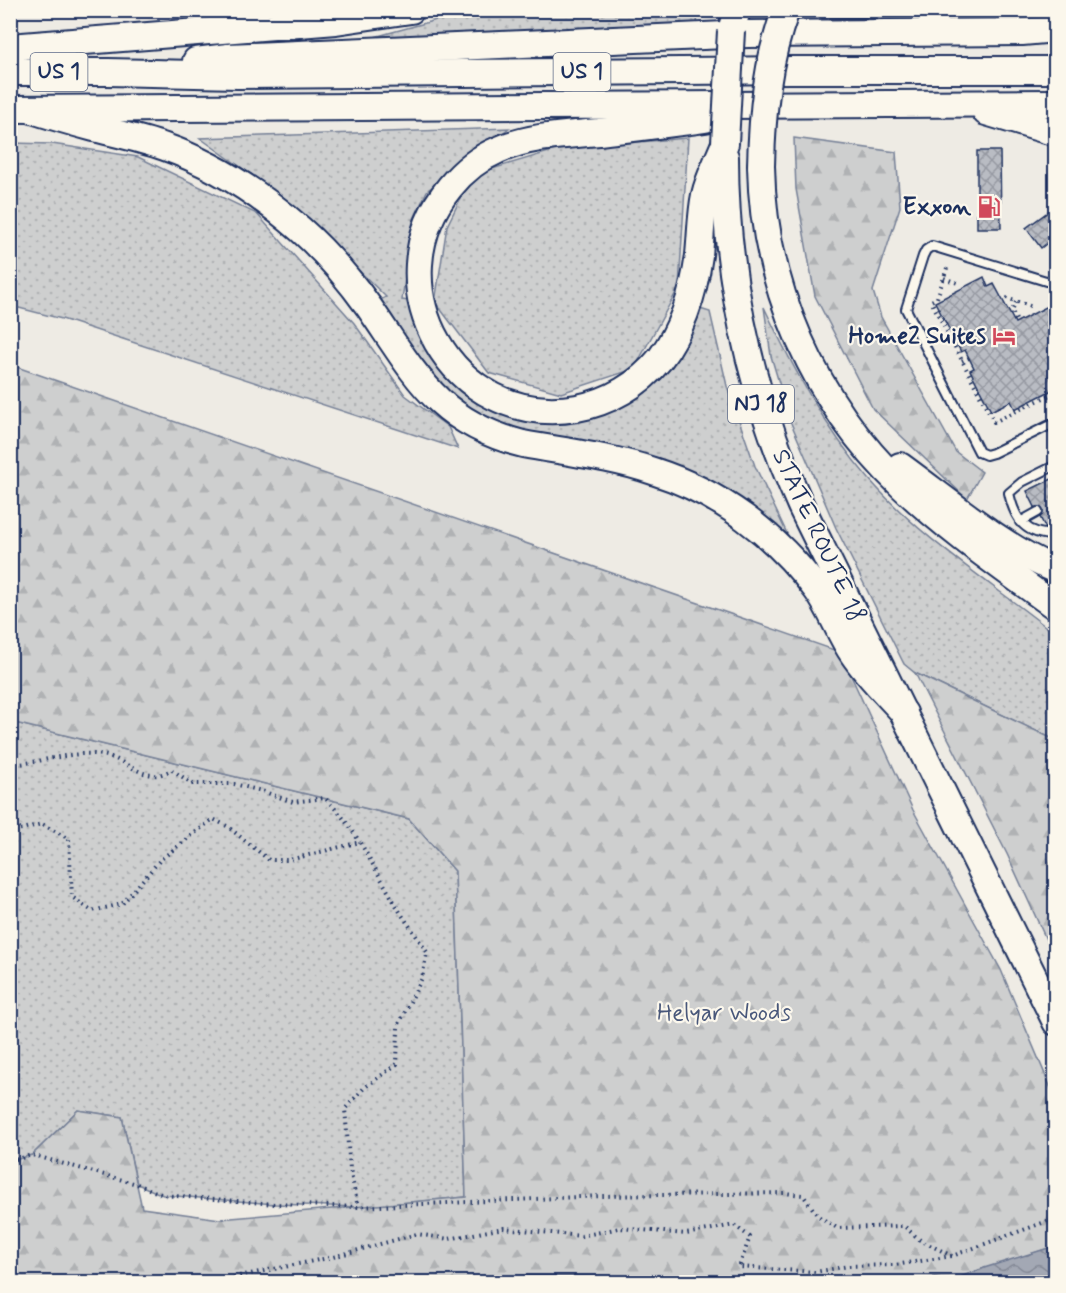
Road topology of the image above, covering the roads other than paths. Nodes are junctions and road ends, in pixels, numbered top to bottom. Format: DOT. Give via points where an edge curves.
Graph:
graph roads {
  1 [pos="411,10"];
  2 [pos="786,10"];
  3 [pos="733,17"];
  4 [pos="1056,29"];
  5 [pos="10,47"];
  6 [pos="1056,70"];
  7 [pos="10,72"];
  8 [pos="108,72"];
  9 [pos="957,104"];
  10 [pos="1056,104"];
  11 [pos="791,106"];
  12 [pos="20,109"];
  13 [pos="1056,133"];
  14 [pos="725,143"];
  15 [pos="1056,280"];
  16 [pos="1056,422"];
  17 [pos="854,432"];
  18 [pos="1056,465"];
  19 [pos="1038,512"];
  20 [pos="1020,522"];
  21 [pos="1056,535"];
  22 [pos="1056,570"];
  23 [pos="1056,607"];
  24 [pos="904,713"];
  25 [pos="1056,1022"];
  1 -- 5 [label="highway" via="357,19"];
  2 -- 17 [label="highway, NJ 18, bridge" via="768,79 763,121 763,214 772,261 805,354"];
  3 -- 14 [label="highway, STATE ROUTE 18 / NJ 18, bridge"];
  4 -- 8 [label="highway" via="748,34 421,47 228,57"];
  6 -- 8 [label="highway, US 1" via="238,75"];
  7 -- 8 [label="highway, US 1"];
  9 -- 10 [label="highway, US 1"];
  9 -- 11 [label="highway, US 1"];
  9 -- 13 [label="highway"];
  11 -- 12 [label="highway, US 1"];
  11 -- 14 [label="highway" via="656,127 534,139 496,150 475,164 455,181 434,211 425,230 419,261 422,308 432,334 448,358 486,392 536,409 584,406 614,396 639,380 659,360 684,314 696,277 705,194"];
  12 -- 24 [label="highway" via="166,147 213,168 257,196 300,229 337,266 432,395 475,427 523,444 652,470 692,486 734,510 772,540 805,574 853,655"];
  14 -- 24 [label="highway, STATE ROUTE 18 / NJ 18" via="733,272 745,343 762,407 796,495"];
  15 -- 16 [label="lane" via="1046,281 932,246 922,256 906,309 979,452 993,453"];
  17 -- 22 [label="highway" via="1001,539"];
  17 -- 23 [label="highway, NJ 18" via="886,470 933,514"];
  18 -- 20 [label="lane" via="1009,493 1012,510"];
  19 -- 20 [label="lane"];
  20 -- 21 [label="lane" via="1039,535"];
  24 -- 25 [label="highway, STATE ROUTE 18 / NJ 18"];
}
